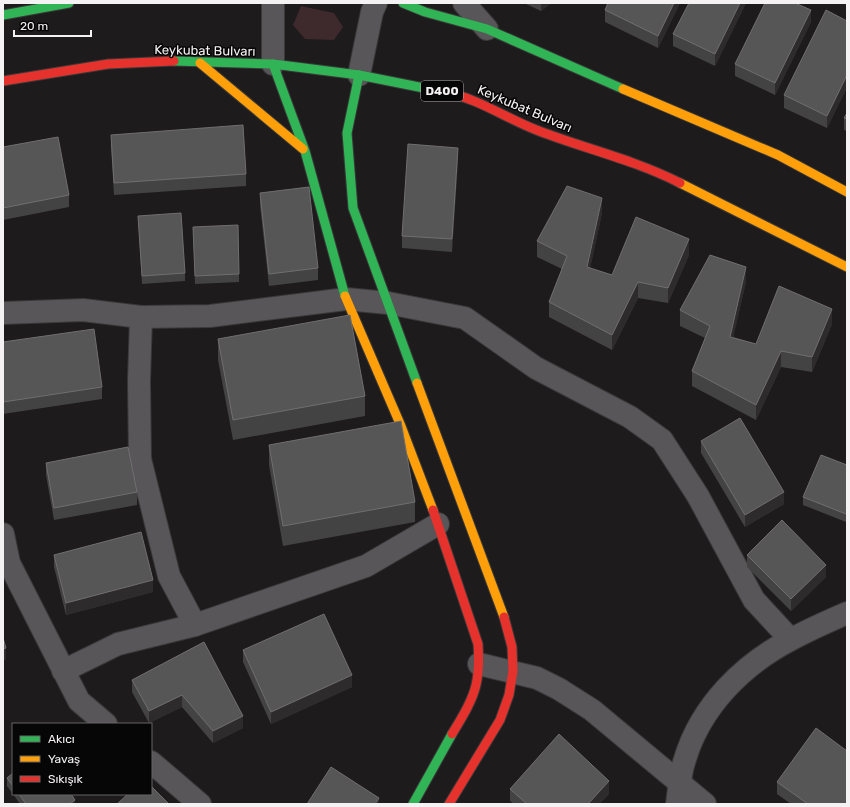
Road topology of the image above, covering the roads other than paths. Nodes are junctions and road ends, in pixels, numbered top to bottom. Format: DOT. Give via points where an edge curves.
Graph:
graph roads {
  1 [pos="69,3"];
  2 [pos="273,3"];
  3 [pos="376,3"];
  4 [pos="403,3"];
  5 [pos="464,3"];
  6 [pos="3,15"];
  7 [pos="487,29"];
  8 [pos="200,63"];
  9 [pos="273,64"];
  10 [pos="359,75"];
  11 [pos="3,81"];
  12 [pos="305,151"];
  13 [pos="847,192"];
  14 [pos="847,267"];
  15 [pos="346,299"];
  16 [pos="388,303"];
  17 [pos="3,312"];
  18 [pos="141,317"];
  19 [pos="438,524"];
  20 [pos="3,534"];
  21 [pos="847,613"];
  22 [pos="195,625"];
  23 [pos="790,639"];
  24 [pos="480,664"];
  25 [pos="63,671"];
  26 [pos="513,671"];
  27 [pos="105,723"];
  28 [pos="152,763"];
  29 [pos="678,794"];
  30 [pos="200,804"];
  31 [pos="414,804"];
  32 [pos="449,804"];
  33 [pos="705,804"];
  1 -- 6 [label="main road"];
  2 -- 9 [label="street"];
  3 -- 10 [label="street"];
  4 -- 7 [label="main road" via="425,12"];
  5 -- 7 [label="street"];
  7 -- 13 [label="main road" via="778,155"];
  8 -- 9 [label="main road, Keykubat Bulvarı / D400"];
  8 -- 11 [label="main road, Keykubat Bulvarı / D400" via="179,61 108,64"];
  8 -- 12 [label="main road"];
  9 -- 10 [label="main road, Keykubat Bulvarı / D400"];
  9 -- 12 [label="main road"];
  10 -- 14 [label="main road, Keykubat Bulvarı / D400" via="460,95 539,131 656,171"];
  10 -- 16 [label="main road" via="347,133 353,208"];
  12 -- 15 [label="main road"];
  15 -- 16 [label="street"];
  15 -- 18 [label="street" via="210,316"];
  15 -- 19 [label="main road" via="401,426"];
  16 -- 23 [label="street" via="465,318 536,368 630,417 662,440 698,496 754,600"];
  16 -- 26 [label="main road" via="504,618 512,647"];
  17 -- 18 [label="street" via="83,310"];
  18 -- 22 [label="street" via="140,459 169,576"];
  19 -- 22 [label="street" via="366,566"];
  19 -- 24 [label="main road" via="478,644"];
  20 -- 25 [label="street" via="9,563"];
  21 -- 23 [label="street"];
  22 -- 25 [label="street" via="118,644"];
  23 -- 29 [label="street" via="734,679 715,700 698,726 685,759"];
  24 -- 26 [label="street"];
  24 -- 31 [label="main road" via="476,686 467,708"];
  25 -- 27 [label="street" via="79,701"];
  26 -- 29 [label="street" via="537,678 592,710"];
  26 -- 32 [label="main road" via="509,695 500,720"];
  28 -- 30 [label="street"];
  29 -- 33 [label="street"];
}
